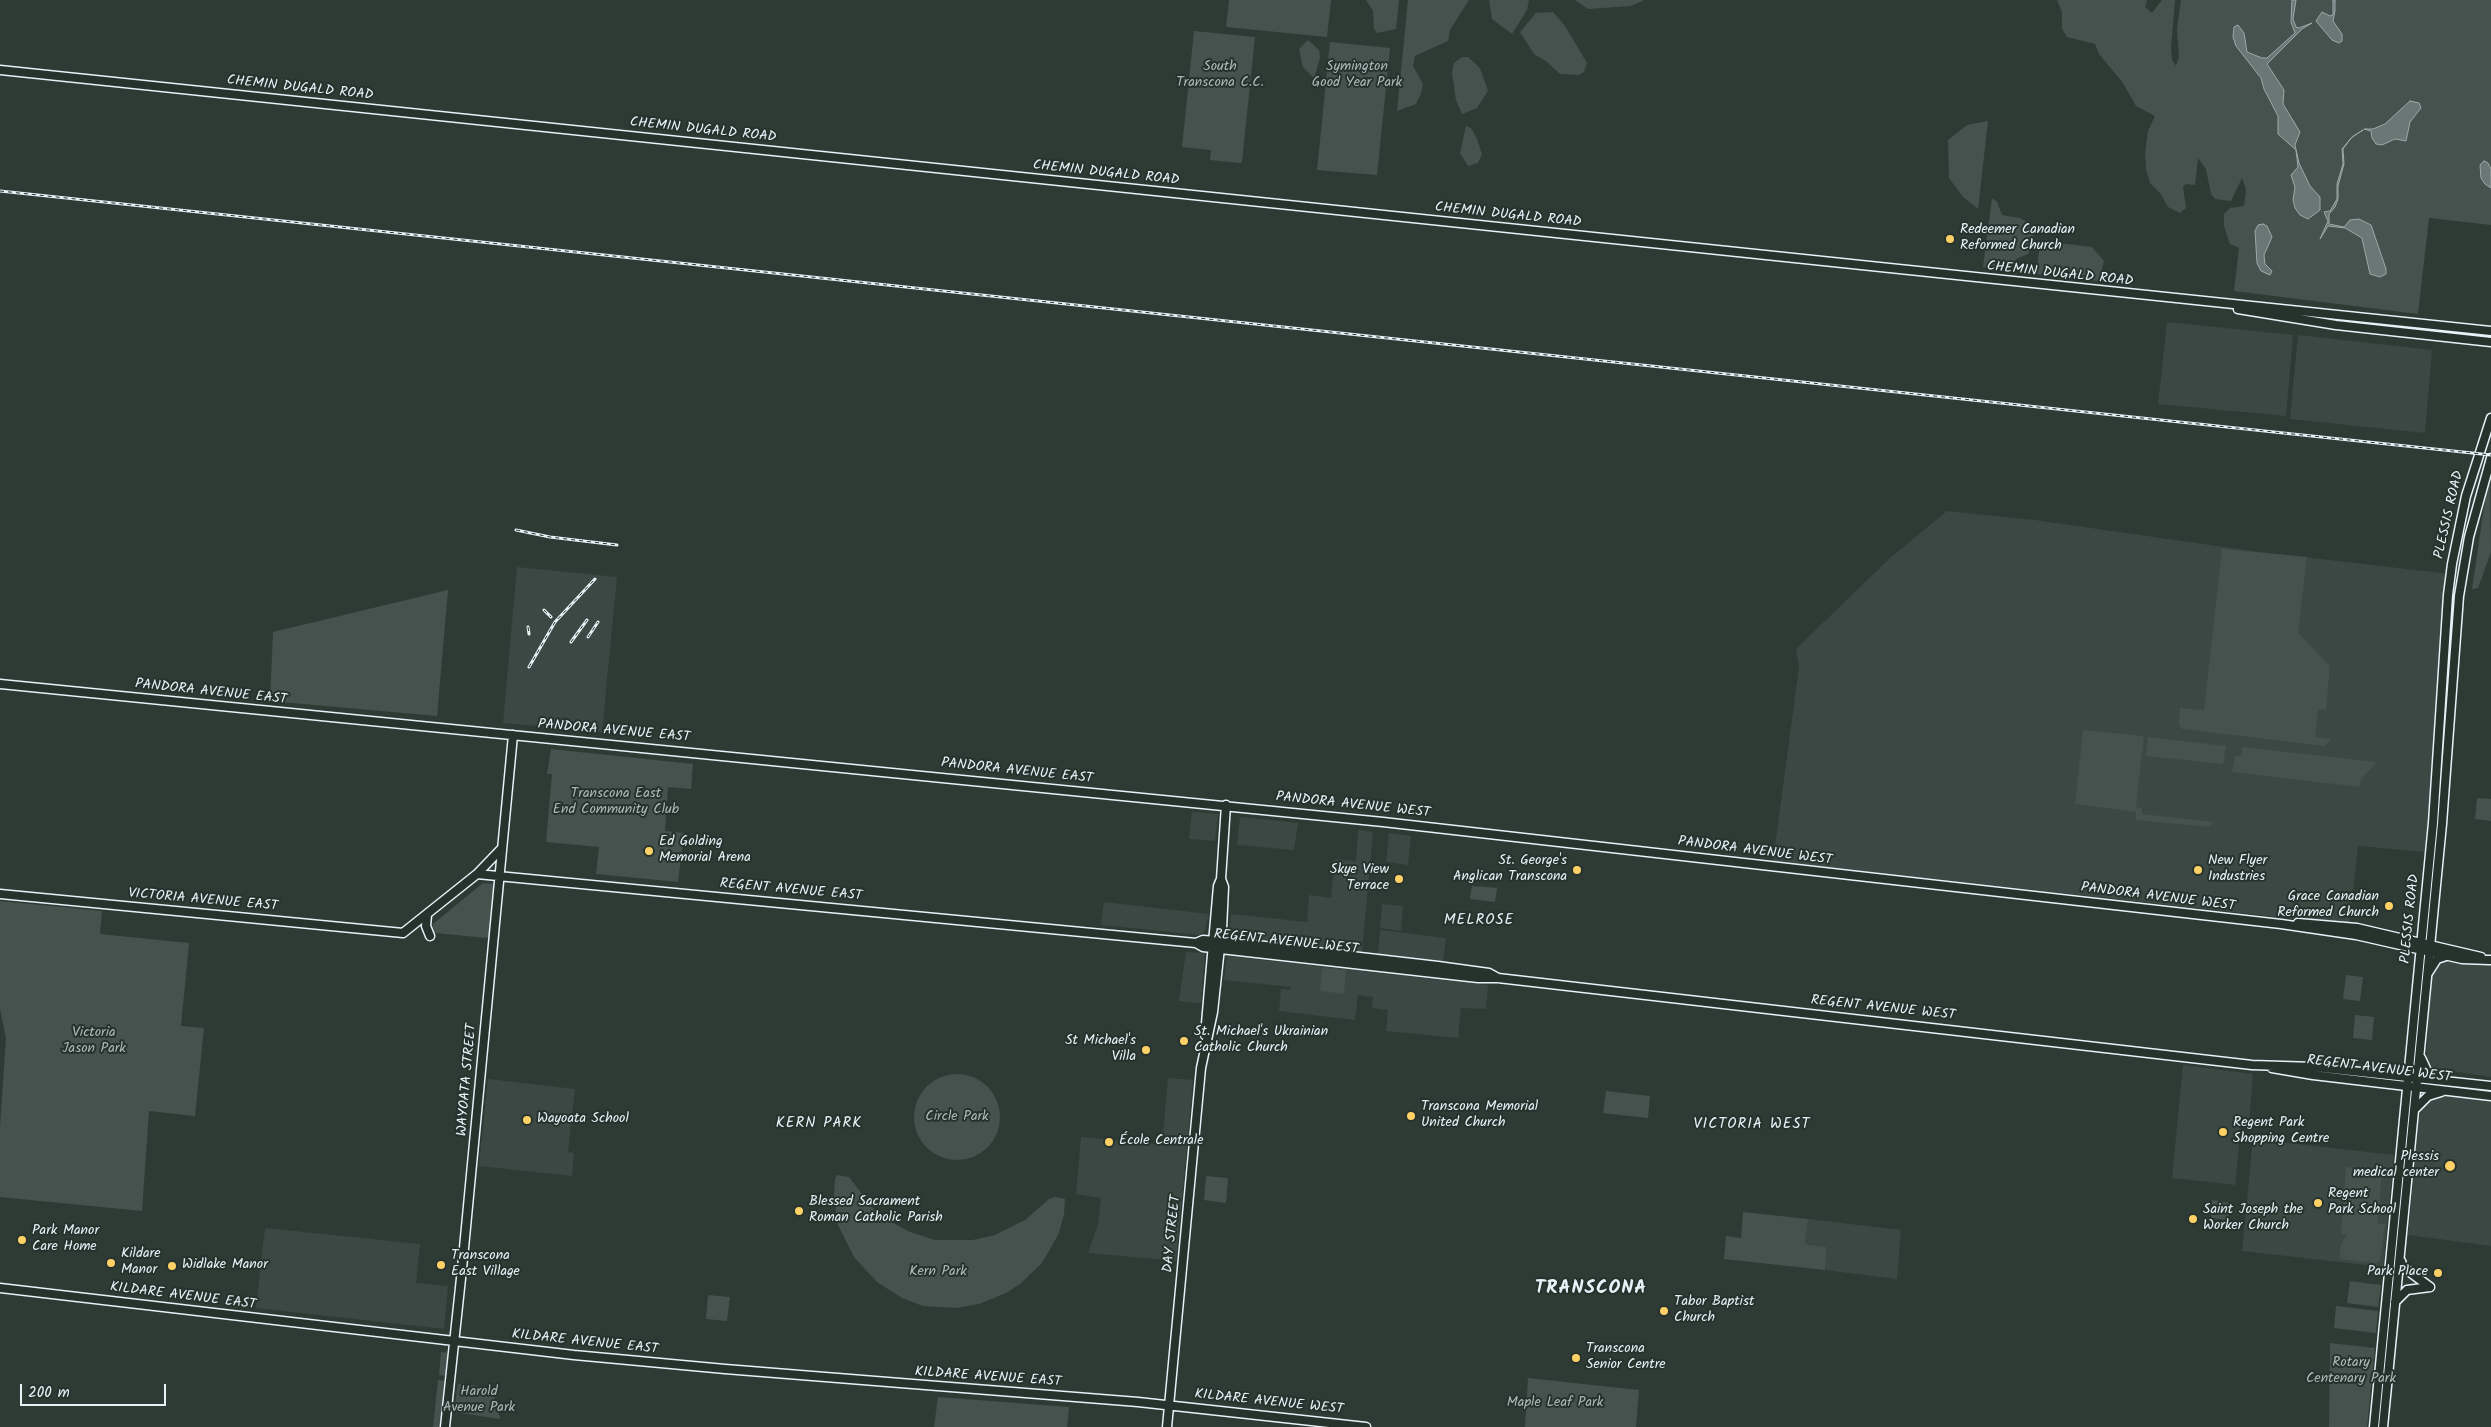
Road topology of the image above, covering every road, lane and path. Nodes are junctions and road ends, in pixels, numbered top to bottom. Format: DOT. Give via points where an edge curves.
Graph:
graph roads {
  1 [pos="0,70"];
  2 [pos="2209,303"];
  3 [pos="2332,315"];
  4 [pos="2336,325"];
  5 [pos="2434,325"];
  6 [pos="2491,331"];
  7 [pos="2432,336"];
  8 [pos="2467,339"];
  9 [pos="2491,342"];
  10 [pos="2491,348"];
  11 [pos="2491,418"];
  12 [pos="2491,458"];
  13 [pos="0,684"];
  14 [pos="513,735"];
  15 [pos="1226,805"];
  16 [pos="502,848"];
  17 [pos="477,874"];
  18 [pos="500,876"];
  19 [pos="0,894"];
  20 [pos="427,915"];
  21 [pos="2282,924"];
  22 [pos="2423,924"];
  23 [pos="430,936"];
  24 [pos="2402,938"];
  25 [pos="1196,943"];
  26 [pos="1216,945"];
  27 [pos="2425,948"];
  28 [pos="2448,956"];
  29 [pos="2491,960"];
  30 [pos="2426,977"];
  31 [pos="2420,1054"];
  32 [pos="2265,1066"];
  33 [pos="2408,1077"];
  34 [pos="2417,1078"];
  35 [pos="2443,1081"];
  36 [pos="2491,1086"];
  37 [pos="2407,1087"];
  38 [pos="2416,1088"];
  39 [pos="2445,1091"];
  40 [pos="2491,1096"];
  41 [pos="2414,1110"];
  42 [pos="2400,1257"];
  43 [pos="0,1288"];
  44 [pos="2394,1305"];
  45 [pos="455,1342"];
  46 [pos="1170,1405"];
  47 [pos="444,1427"];
  48 [pos="1167,1427"];
  49 [pos="1366,1427"];
  50 [pos="2374,1427"];
  51 [pos="2383,1427"];
  1 -- 2 [label="main road, CHEMIN DUGALD ROAD"];
  2 -- 3 [label="main road, CHEMIN DUGALD ROAD"];
  2 -- 4 [label="main road, CHEMIN DUGALD ROAD"];
  3 -- 4 [label="main road"];
  3 -- 5 [label="main road, CHEMIN DUGALD ROAD"];
  4 -- 7 [label="main road, CHEMIN DUGALD ROAD"];
  5 -- 6 [label="main road, CHEMIN DUGALD ROAD"];
  5 -- 7 [label="main road"];
  7 -- 8 [label="main road, CHEMIN DUGALD ROAD"];
  8 -- 9 [label="main road, CHEMIN DUGALD ROAD"];
  8 -- 10 [label="main road"];
  11 -- 22 [label="main road, PLESSIS ROAD" via="2473,469 2452,564"];
  12 -- 27 [label="main road, PLESSIS ROAD" via="2470,529 2459,596 2443,816"];
  13 -- 14 [label="main road, PANDORA AVENUE EAST"];
  14 -- 15 [label="main road, PANDORA AVENUE EAST"];
  14 -- 16 [label="main road, WAYOATA STREET"];
  15 -- 21 [label="main road, PANDORA AVENUE WEST"];
  15 -- 26 [label="main road, DAY STREET"];
  16 -- 17 [label="main road"];
  16 -- 18 [label="main road, WAYOATA STREET"];
  17 -- 18 [label="main road, REGENT AVENUE EAST"];
  17 -- 20 [label="main road"];
  18 -- 25 [label="main road, REGENT AVENUE EAST"];
  18 -- 45 [label="main road, WAYOATA STREET"];
  19 -- 20 [label="main road, VICTORIA AVENUE EAST" via="403,933"];
  20 -- 23 [label="main road" via="426,926"];
  21 -- 24 [label="main road, PANDORA AVENUE WEST" via="2346,927"];
  21 -- 27 [label="main road, PANDORA AVENUE WEST"];
  22 -- 24 [label="main road" via="2415,936"];
  22 -- 27 [label="main road, PLESSIS ROAD"];
  24 -- 27 [label="main road, PANDORA AVENUE WEST"];
  25 -- 26 [label="main road, REGENT AVENUE WEST" via="1203,947"];
  26 -- 32 [label="main road, REGENT AVENUE WEST" via="1477,971 1498,978"];
  26 -- 46 [label="main road, DAY STREET" via="1214,1004 1205,1044"];
  27 -- 28 [label="main road, PANDORA AVENUE WEST"];
  27 -- 29 [label="main road, PANDORA AVENUE WEST"];
  27 -- 30 [label="main road, PLESSIS ROAD"];
  27 -- 33 [label="main road, PLESSIS ROAD"];
  28 -- 29 [label="main road, PANDORA AVENUE WEST"];
  28 -- 30 [label="main road" via="2436,960"];
  30 -- 31 [label="main road, PLESSIS ROAD"];
  31 -- 34 [label="main road, PLESSIS ROAD"];
  31 -- 35 [label="main road" via="2427,1071"];
  32 -- 33 [label="main road, REGENT AVENUE WEST" via="2289,1064"];
  32 -- 37 [label="main road, REGENT AVENUE WEST" via="2288,1072"];
  33 -- 34 [label="main road, REGENT AVENUE WEST"];
  33 -- 37 [label="main road, PLESSIS ROAD"];
  34 -- 35 [label="main road, REGENT AVENUE WEST"];
  34 -- 38 [label="main road, PLESSIS ROAD"];
  35 -- 36 [label="main road, REGENT AVENUE WEST"];
  37 -- 38 [label="main road, REGENT AVENUE WEST"];
  37 -- 50 [label="main road, PLESSIS ROAD"];
  38 -- 39 [label="main road, REGENT AVENUE WEST"];
  38 -- 41 [label="main road, PLESSIS ROAD"];
  39 -- 40 [label="main road, REGENT AVENUE WEST"];
  39 -- 41 [label="main road" via="2428,1096"];
  41 -- 42 [label="main road, PLESSIS ROAD"];
  42 -- 44 [label="main road, PLESSIS ROAD"];
  42 -- 44 [label="main road" via="2403,1267 2430,1287 2407,1290"];
  43 -- 45 [label="main road, KILDARE AVENUE EAST"];
  44 -- 51 [label="main road, PLESSIS ROAD"];
  45 -- 46 [label="main road, KILDARE AVENUE EAST" via="725,1369"];
  45 -- 47 [label="main road, WAYOATA STREET"];
  46 -- 48 [label="main road, DAY STREET"];
  46 -- 49 [label="main road, KILDARE AVENUE WEST"];
}
